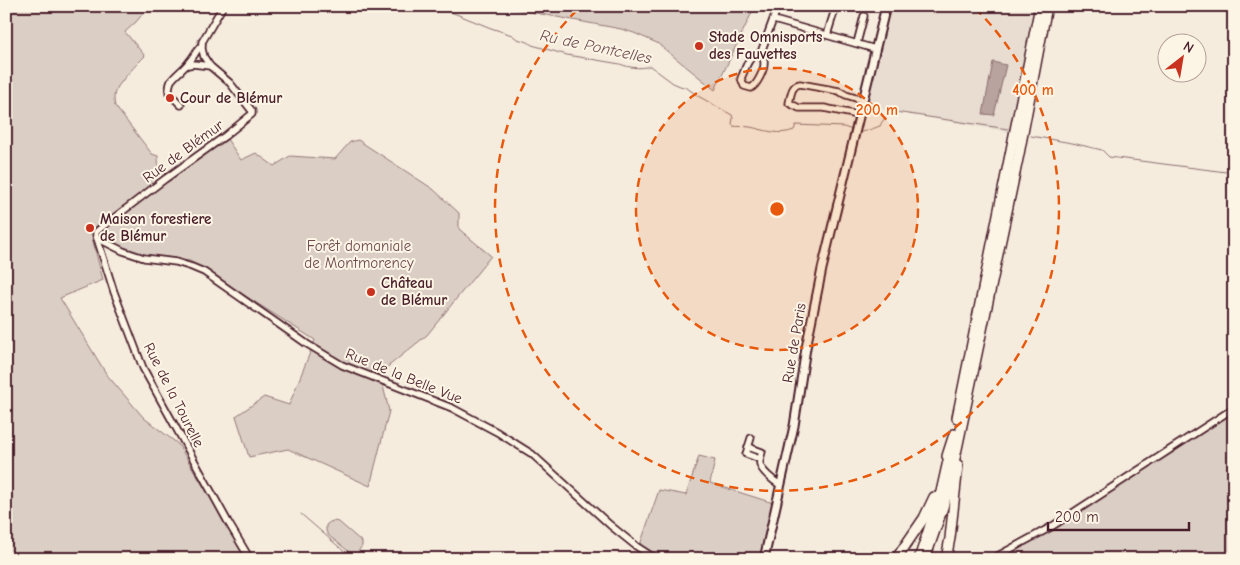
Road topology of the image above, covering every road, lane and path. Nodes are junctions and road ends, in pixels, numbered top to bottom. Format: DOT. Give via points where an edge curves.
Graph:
graph roads {
  1 [pos="223,6"];
  2 [pos="778,6"];
  3 [pos="836,6"];
  4 [pos="886,6"];
  5 [pos="1040,6"];
  6 [pos="1047,6"];
  7 [pos="864,16"];
  8 [pos="774,20"];
  9 [pos="827,35"];
  10 [pos="857,43"];
  11 [pos="202,45"];
  12 [pos="875,49"];
  13 [pos="760,55"];
  14 [pos="187,65"];
  15 [pos="210,66"];
  16 [pos="862,100"];
  17 [pos="181,105"];
  18 [pos="858,116"];
  19 [pos="96,236"];
  20 [pos="967,401"];
  21 [pos="1234,408"];
  22 [pos="954,434"];
  23 [pos="751,438"];
  24 [pos="780,485"];
  25 [pos="946,558"];
  26 [pos="250,559"];
  27 [pos="656,559"];
  28 [pos="764,559"];
  29 [pos="896,559"];
  30 [pos="918,559"];
  31 [pos="925,559"];
  32 [pos="992,559"];
  1 -- 11 [label="street"];
  2 -- 8 [label="street"];
  3 -- 9 [label="street"];
  4 -- 12 [label="street, Rue de Paris"];
  5 -- 22 [label="highway"];
  6 -- 20 [label="highway"];
  7 -- 10 [label="street"];
  8 -- 9 [label="street"];
  8 -- 13 [label="street"];
  9 -- 10 [label="street"];
  10 -- 12 [label="street"];
  11 -- 14 [label="street"];
  11 -- 15 [label="street, Rue de Blémur"];
  12 -- 16 [label="street, Rue de Paris"];
  13 -- 13 [label="street" via="751,57 742,78 748,88 757,83 764,65"];
  14 -- 15 [label="street"];
  14 -- 17 [label="street" via="169,88 169,93"];
  15 -- 19 [label="street, Rue de Blémur" via="230,83 252,114 102,226"];
  16 -- 18 [label="street, Rue de Paris"];
  16 -- 18 [label="street" via="839,91 797,84 792,90 789,103 799,108 824,108"];
  18 -- 24 [label="street, Rue de Paris" via="822,269"];
  19 -- 26 [label="street, Rue de la Tourelle" via="143,368"];
  19 -- 27 [label="street, Rue de la Belle Vue" via="122,251 176,262 204,272 342,366 452,408 497,432 532,454 610,525"];
  20 -- 25 [label="highway"];
  20 -- 31 [label="highway" via="945,499"];
  21 -- 32 [label="street" via="1051,528"];
  22 -- 29 [label="highway" via="931,505"];
  22 -- 30 [label="highway" via="941,492"];
  23 -- 24 [label="street" via="746,454 760,459 761,467"];
  24 -- 28 [label="street, Rue de Paris"];
}
